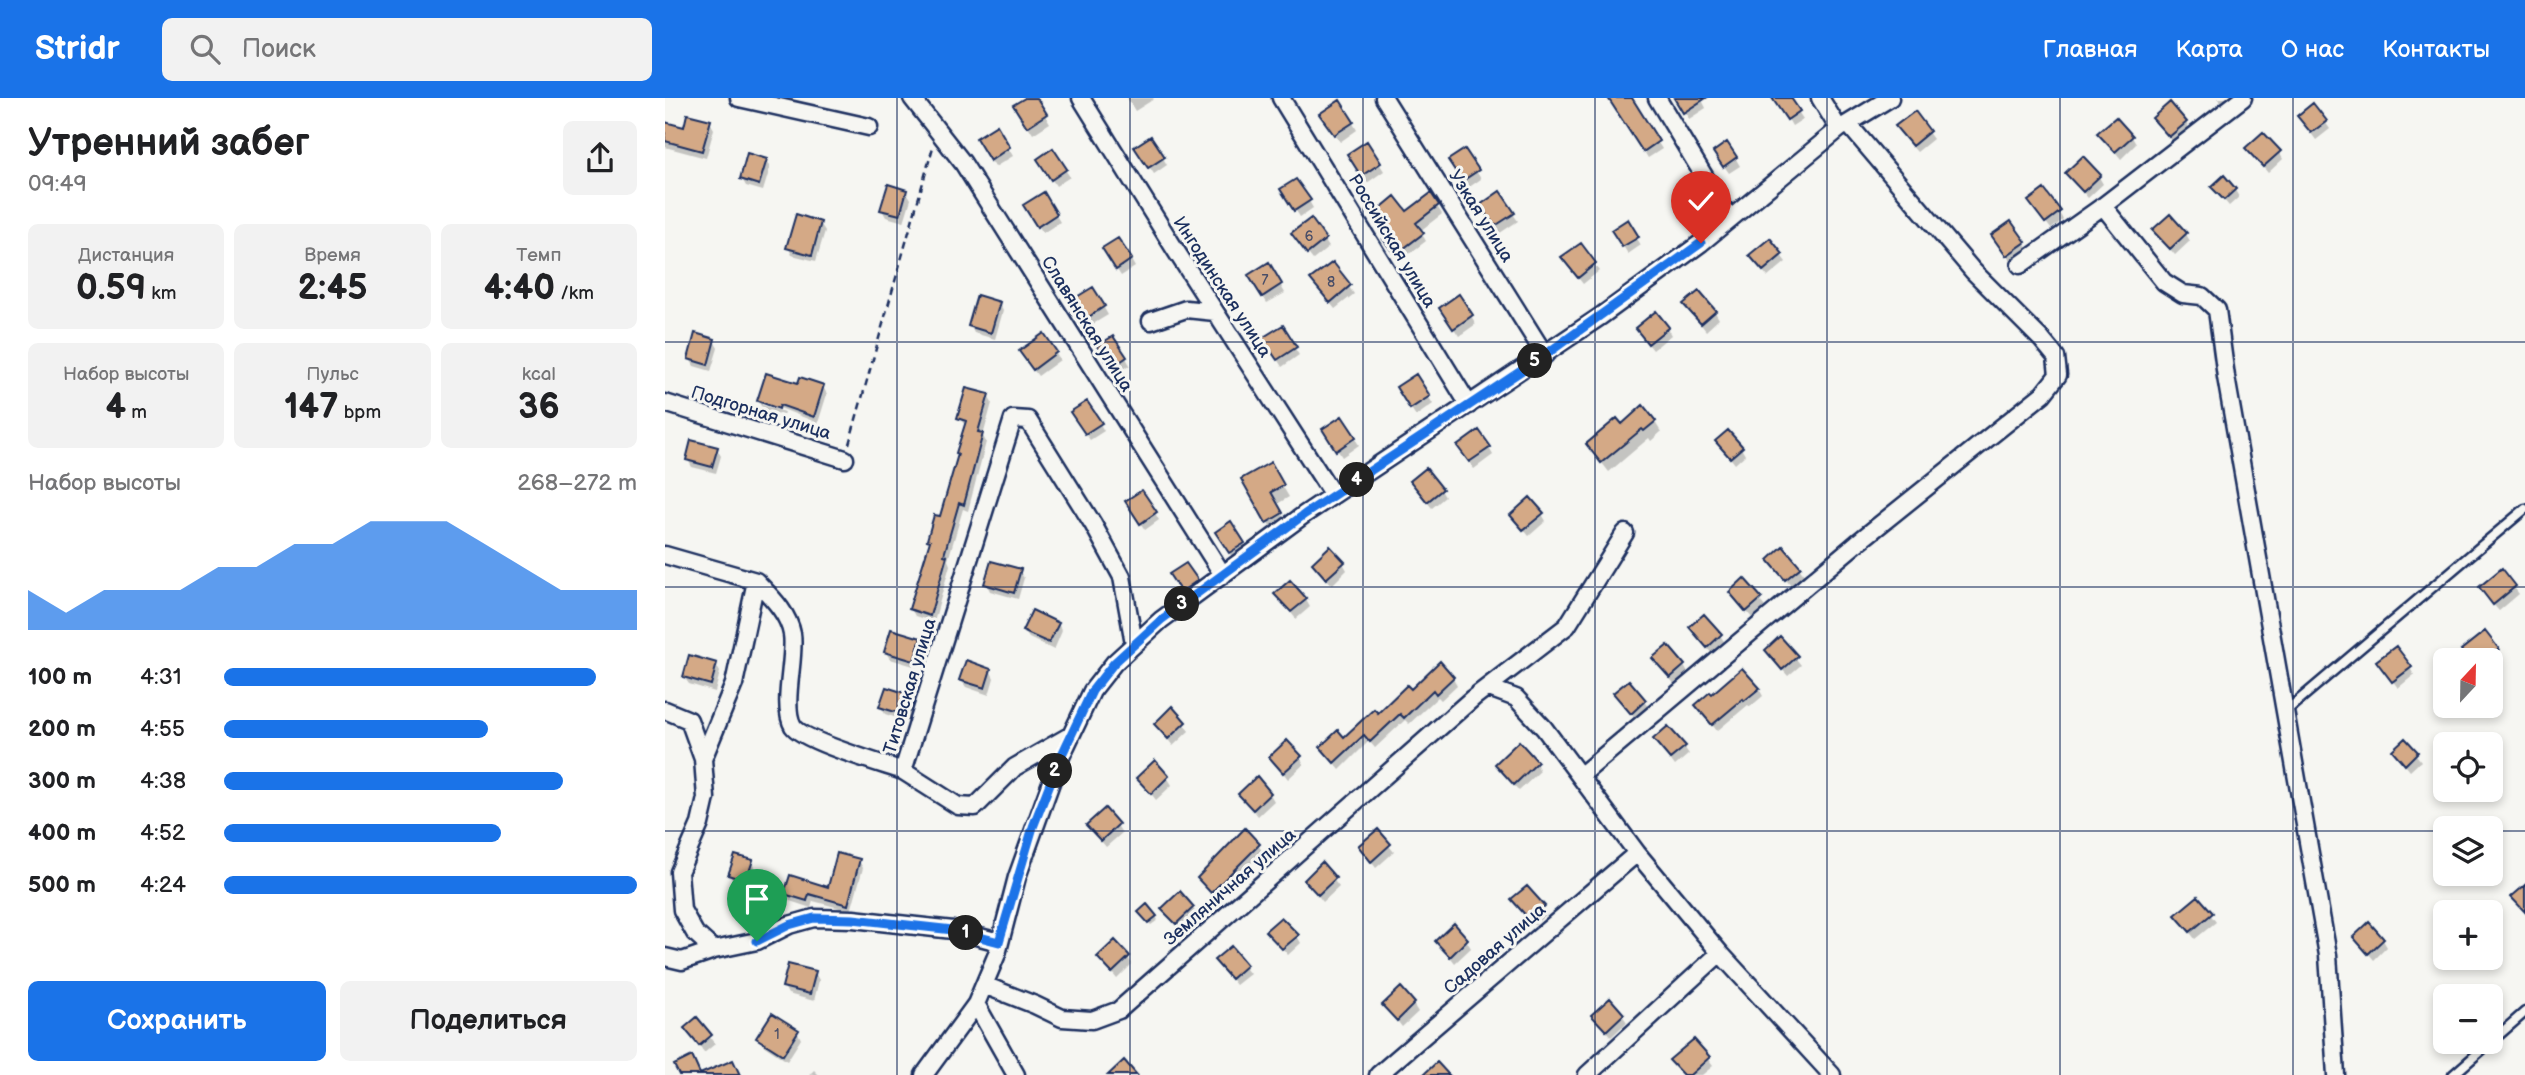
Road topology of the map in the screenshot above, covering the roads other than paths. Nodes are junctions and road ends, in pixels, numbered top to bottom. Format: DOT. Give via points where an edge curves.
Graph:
graph roads {
  1 [pos="739,98"];
  2 [pos="912,98"];
  3 [pos="1081,98"];
  4 [pos="1281,98"];
  5 [pos="1384,98"];
  6 [pos="1657,98"];
  7 [pos="1820,98"];
  8 [pos="1890,98"];
  9 [pos="2243,98"];
  10 [pos="869,127"];
  11 [pos="1844,127"];
  12 [pos="2103,206"];
  13 [pos="1730,219"];
  14 [pos="2020,265"];
  15 [pos="1215,312"];
  16 [pos="1151,321"];
  17 [pos="1545,355"];
  18 [pos="665,403"];
  19 [pos="1469,405"];
  20 [pos="845,459"];
  21 [pos="1333,495"];
  22 [pos="2525,509"];
  23 [pos="1625,533"];
  24 [pos="665,555"];
  25 [pos="1223,575"];
  26 [pos="755,581"];
  27 [pos="1135,643"];
  28 [pos="1489,688"];
  29 [pos="665,710"];
  30 [pos="2286,710"];
  31 [pos="1071,736"];
  32 [pos="703,759"];
  33 [pos="903,771"];
  34 [pos="1580,776"];
  35 [pos="1636,853"];
  36 [pos="999,942"];
  37 [pos="714,950"];
  38 [pos="1720,953"];
  39 [pos="665,957"];
  40 [pos="984,985"];
  41 [pos="976,1004"];
  42 [pos="2525,1012"];
  43 [pos="924,1075"];
  44 [pos="1016,1075"];
  45 [pos="1378,1075"];
  46 [pos="1587,1075"];
  47 [pos="1832,1075"];
  48 [pos="2336,1075"];
  49 [pos="2453,1075"];
  1 -- 10 [label="street"];
  2 -- 25 [label="street, Славянская улица" via="963,163"];
  3 -- 15 [label="street, Ингодинская улица"];
  4 -- 19 [label="street, Российская улица"];
  5 -- 17 [label="street, Узкая улица"];
  6 -- 13 [label="street"];
  7 -- 11 [label="street"];
  8 -- 11 [label="street"];
  9 -- 12 [label="street"];
  11 -- 13 [label="street"];
  11 -- 34 [label="street" via="1973,271 2042,340 2056,357 2058,375 2043,394"];
  12 -- 14 [label="street"];
  12 -- 30 [label="street" via="2164,282 2183,294 2203,296 2217,310"];
  13 -- 17 [label="street"];
  15 -- 16 [label="street" via="1186,309"];
  15 -- 21 [label="street, Ингодинская улица"];
  17 -- 19 [label="street"];
  18 -- 20 [label="street, Подгорная улица"];
  19 -- 21 [label="street"];
  21 -- 25 [label="street"];
  22 -- 30 [label="lane"];
  23 -- 28 [label="street, Земляничная улица" via="1567,626"];
  24 -- 26 [label="street"];
  25 -- 27 [label="street"];
  26 -- 32 [label="street" via="734,684"];
  26 -- 33 [label="street" via="780,607 792,634 788,701 793,726 806,737"];
  27 -- 31 [label="street" via="1092,691"];
  27 -- 33 [label="street, Титовская улица" via="1117,566 1028,420 1013,419"];
  28 -- 34 [label="street" via="1516,698"];
  28 -- 40 [label="street, Земляничная улица" via="1119,1010 1092,1020 1062,1018"];
  29 -- 32 [label="street" via="689,720"];
  30 -- 48 [label="street" via="2328,955"];
  31 -- 33 [label="street, Титовская улица" via="1015,767 975,807 958,806"];
  31 -- 36 [label="street" via="1033,827"];
  32 -- 37 [label="street" via="706,798 679,872 682,910 695,933"];
  34 -- 35 [label="street"];
  35 -- 38 [label="street"];
  35 -- 45 [label="street, Садовая улица"];
  36 -- 37 [label="street" via="953,930 814,918 757,941"];
  36 -- 40 [label="street"];
  37 -- 39 [label="street" via="682,961"];
  38 -- 46 [label="street"];
  38 -- 47 [label="street"];
  40 -- 41 [label="street"];
  41 -- 43 [label="street"];
  41 -- 44 [label="street"];
  42 -- 49 [label="lane"];
}
